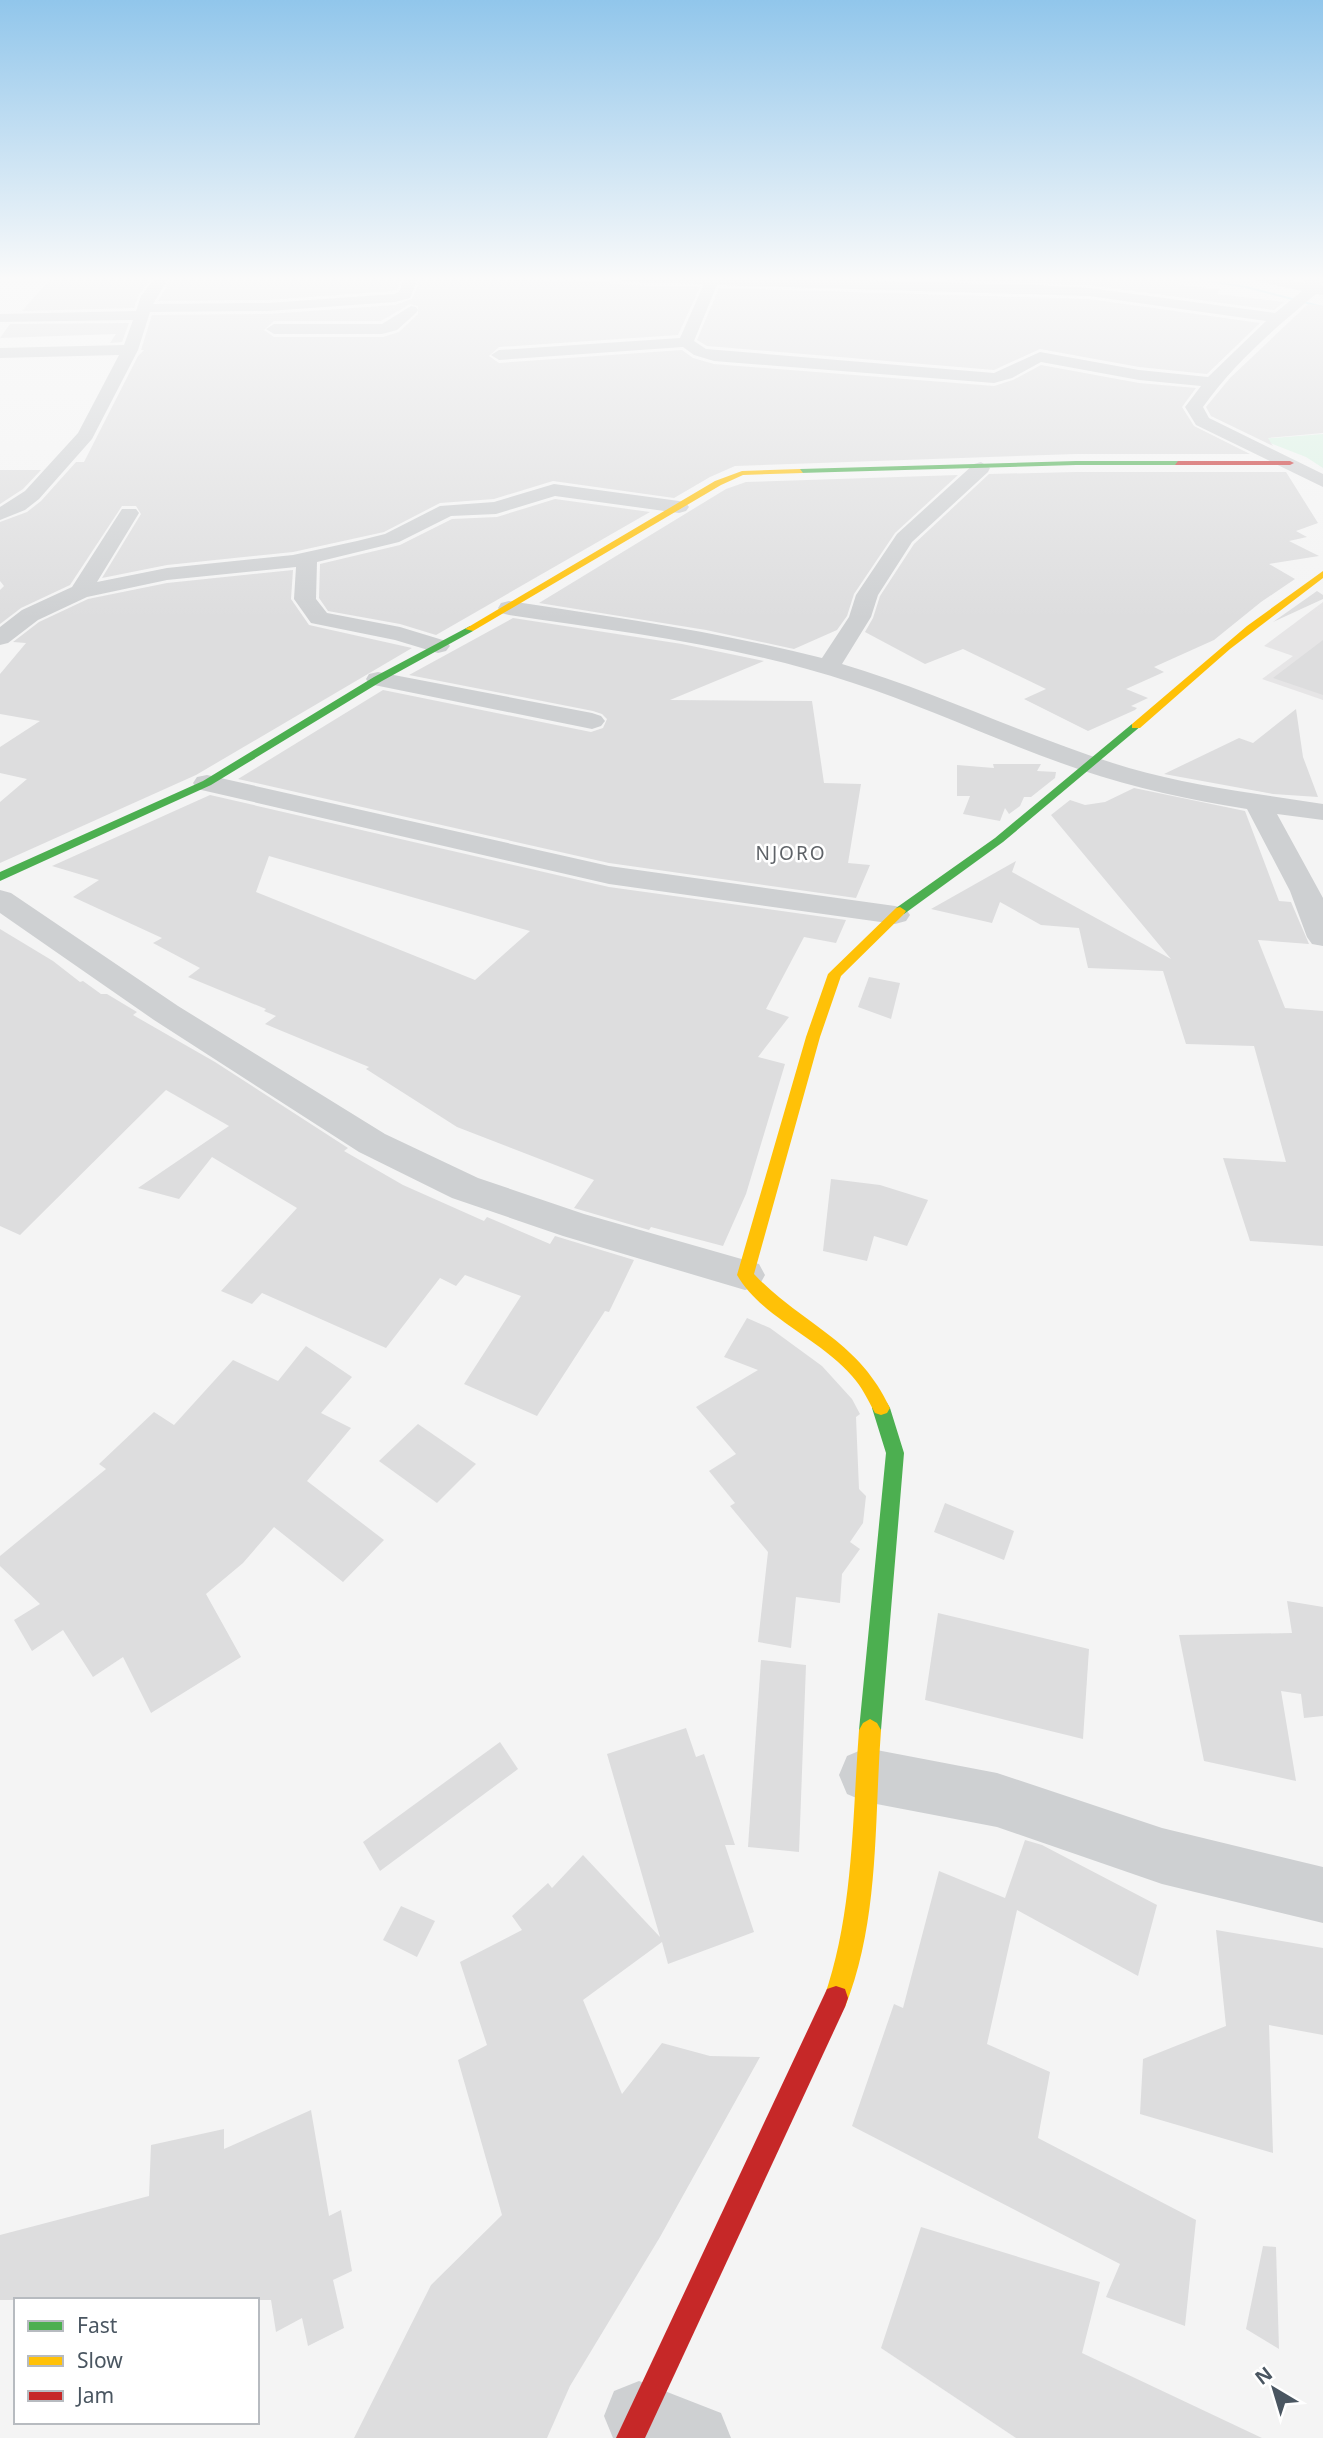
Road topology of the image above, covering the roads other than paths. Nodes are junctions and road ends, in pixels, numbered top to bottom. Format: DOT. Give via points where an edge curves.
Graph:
graph roads {
  1 [pos="108,392"];
  2 [pos="1205,392"];
  3 [pos="1290,463"];
  4 [pos="981,468"];
  5 [pos="1323,481"];
  6 [pos="679,507"];
  7 [pos="129,513"];
  8 [pos="0,514"];
  9 [pos="307,556"];
  10 [pos="1323,574"];
  11 [pos="80,592"];
  12 [pos="509,608"];
  13 [pos="0,639"];
  14 [pos="438,646"];
  15 [pos="828,667"];
  16 [pos="378,679"];
  17 [pos="592,721"];
  18 [pos="1092,765"];
  19 [pos="207,783"];
  20 [pos="1257,802"];
  21 [pos="1323,812"];
  22 [pos="0,877"];
  23 [pos="0,899"];
  24 [pos="895,915"];
  25 [pos="1323,937"];
  26 [pos="745,1275"];
  27 [pos="866,1775"];
  28 [pos="1323,1895"];
  29 [pos="655,2431"];
  1 -- 8 [label="street" via="86,435 32,495"];
  2 -- 3 [label="street" via="1194,407 1202,421"];
  3 -- 4 [label="street"];
  3 -- 5 [label="street"];
  4 -- 6 [label="street" via="756,471 718,483"];
  4 -- 15 [label="street" via="904,538 878,575 860,617"];
  6 -- 9 [label="street" via="554,490 496,508 447,510 392,538"];
  6 -- 12 [label="street"];
  7 -- 11 [label="street"];
  9 -- 11 [label="street" via="167,574"];
  9 -- 14 [label="street" via="305,599 319,618"];
  10 -- 18 [label="street" via="1223,647"];
  11 -- 13 [label="street" via="30,615"];
  12 -- 14 [label="street"];
  12 -- 15 [label="street" via="731,643"];
  14 -- 16 [label="street"];
  15 -- 18 [label="street"];
  16 -- 17 [label="street"];
  16 -- 19 [label="street"];
  18 -- 20 [label="street" via="1164,785"];
  18 -- 24 [label="street"];
  19 -- 22 [label="street"];
  19 -- 24 [label="street" via="609,875"];
  20 -- 21 [label="street"];
  20 -- 25 [label="street" via="1305,891"];
  23 -- 26 [label="street" via="166,1013 372,1143 465,1188"];
  24 -- 26 [label="street" via="835,974"];
  26 -- 27 [label="street" via="758,1292 852,1364 879,1400 890,1428 895,1453"];
  27 -- 28 [label="street" via="998,1800 1163,1856"];
  27 -- 29 [label="street" via="858,1909 847,1972"];
}
